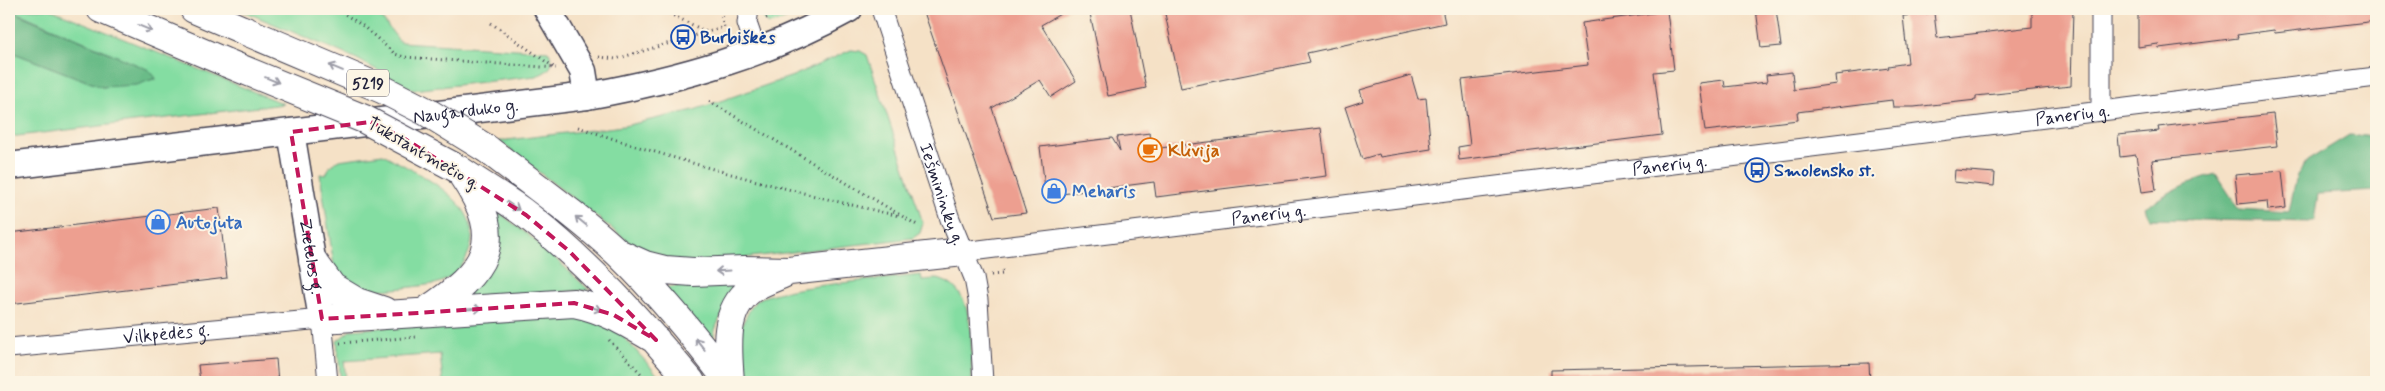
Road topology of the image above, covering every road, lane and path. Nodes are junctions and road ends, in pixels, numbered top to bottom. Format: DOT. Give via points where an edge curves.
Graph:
graph roads {
  1 [pos="101,9"];
  2 [pos="194,9"];
  3 [pos="337,9"];
  4 [pos="547,9"];
  5 [pos="660,9"];
  6 [pos="723,9"];
  7 [pos="749,9"];
  8 [pos="788,9"];
  9 [pos="849,9"];
  10 [pos="881,9"];
  11 [pos="2101,9"];
  12 [pos="766,18"];
  13 [pos="491,24"];
  14 [pos="710,33"];
  15 [pos="757,52"];
  16 [pos="596,56"];
  17 [pos="2376,77"];
  18 [pos="587,96"];
  19 [pos="709,101"];
  20 [pos="2101,110"];
  21 [pos="578,127"];
  22 [pos="291,132"];
  23 [pos="9,166"];
  24 [pos="458,169"];
  25 [pos="899,216"];
  26 [pos="916,225"];
  27 [pos="963,252"];
  28 [pos="618,253"];
  29 [pos="313,261"];
  30 [pos="1002,268"];
  31 [pos="789,272"];
  32 [pos="986,276"];
  33 [pos="395,314"];
  34 [pos="423,324"];
  35 [pos="324,332"];
  36 [pos="605,335"];
  37 [pos="656,340"];
  38 [pos="9,348"];
  39 [pos="328,382"];
  40 [pos="648,382"];
  41 [pos="692,382"];
  42 [pos="730,382"];
  43 [pos="983,382"];
  1 -- 24 [label="highway, Tūkstantmečio g. / 5219, one-way, bridge" via="364,119"];
  28 -- 2 [label="highway, Tūkstantmečio g. / 5219, one-way, bridge" via="487,149 427,112 382,89"];
  3 -- 13 [label="path" via="395,54 404,57 556,68"];
  4 -- 18 [label="main road" via="583,71"];
  5 -- 14 [label="path"];
  6 -- 14 [label="path" via="724,27"];
  7 -- 15 [label="street" via="747,24"];
  8 -- 12 [label="path"];
  9 -- 15 [label="main road, Naugarduko g."];
  10 -- 27 [label="street, Iešmininkų g."];
  11 -- 20 [label="street"];
  14 -- 16 [label="path" via="616,59"];
  15 -- 18 [label="main road, Naugarduko g." via="684,76"];
  17 -- 20 [label="street, Panerių g."];
  18 -- 22 [label="main road, Naugarduko g."];
  19 -- 25 [label="path"];
  20 -- 27 [label="street, Panerių g."];
  21 -- 25 [label="path" via="779,188"];
  22 -- 23 [label="main road, Naugarduko g."];
  22 -- 29 [label="main road, Zietelos g."];
  24 -- 34 [label="highway" via="478,198 487,229 487,242 479,263 464,284"];
  24 -- 37 [label="highway, Tūkstantmečio g. / 5219, one-way" via="526,215 569,251"];
  25 -- 26 [label="path"];
  27 -- 31 [label="highway"];
  27 -- 43 [label="street, Iešmininkų g." via="974,278 978,300"];
  31 -- 28 [label="highway, one-way" via="665,270"];
  42 -- 28 [label="highway, Tūkstantmečio g. / 5219, one-way" via="679,317"];
  29 -- 33 [label="highway" via="332,287 357,302"];
  29 -- 35 [label="main road, Zietelos g."];
  30 -- 32 [label="path" via="1003,274"];
  31 -- 42 [label="highway" via="756,286 732,312 727,346"];
  33 -- 34 [label="highway"];
  33 -- 35 [label="highway"];
  34 -- 35 [label="path"];
  34 -- 37 [label="highway, one-way" via="574,303 614,315"];
  35 -- 38 [label="street, Vilkpėdės g."];
  35 -- 39 [label="street, Zietelos g."];
  36 -- 40 [label="path"];
  37 -- 41 [label="highway, Tūkstantmečio g. / 5219"];
}
